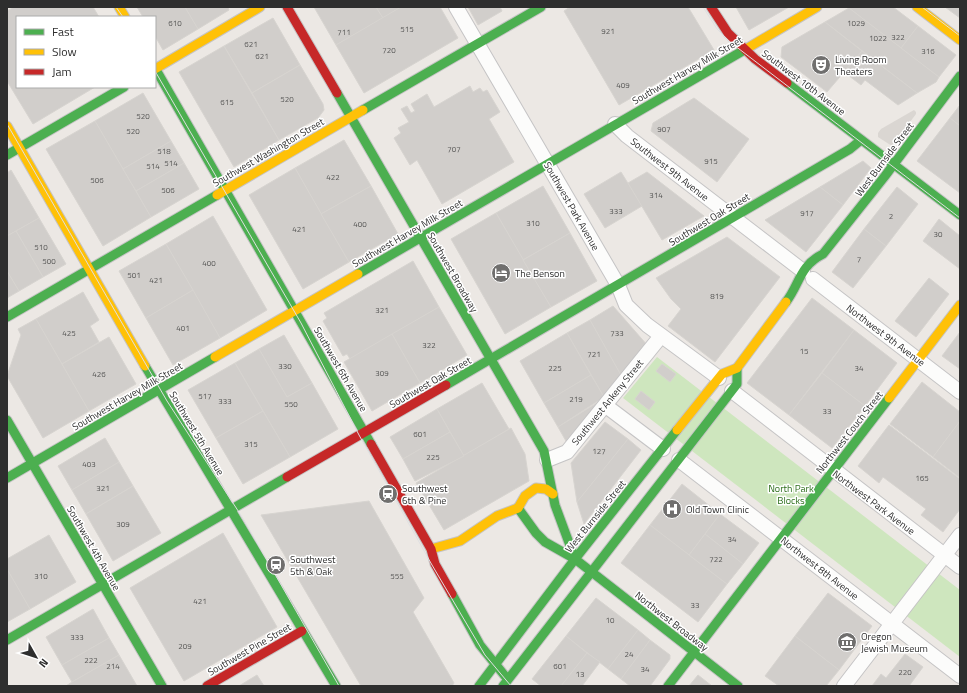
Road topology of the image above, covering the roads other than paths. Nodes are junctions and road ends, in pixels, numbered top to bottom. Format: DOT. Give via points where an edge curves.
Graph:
graph roads {
  1 [pos="119,7"];
  2 [pos="260,7"];
  3 [pos="287,7"];
  4 [pos="456,7"];
  5 [pos="541,7"];
  6 [pos="711,7"];
  7 [pos="817,7"];
  8 [pos="917,7"];
  9 [pos="124,16"];
  10 [pos="960,40"];
  11 [pos="477,44"];
  12 [pos="745,49"];
  13 [pos="156,67"];
  14 [pos="156,70"];
  15 [pos="960,76"];
  16 [pos="122,88"];
  17 [pos="351,117"];
  18 [pos="615,124"];
  19 [pos="7,126"];
  20 [pos="861,140"];
  21 [pos="19,148"];
  22 [pos="7,155"];
  23 [pos="547,164"];
  24 [pos="894,164"];
  25 [pos="226,190"];
  26 [pos="960,215"];
  27 [pos="732,218"];
  28 [pos="421,238"];
  29 [pos="823,254"];
  30 [pos="89,269"];
  31 [pos="811,277"];
  32 [pos="618,285"];
  33 [pos="792,294"];
  34 [pos="960,305"];
  35 [pos="295,311"];
  36 [pos="7,317"];
  37 [pos="661,336"];
  38 [pos="491,359"];
  39 [pos="918,360"];
  40 [pos="737,368"];
  41 [pos="718,378"];
  42 [pos="159,390"];
  43 [pos="732,391"];
  44 [pos="960,392"];
  45 [pos="606,406"];
  46 [pos="7,420"];
  47 [pos="365,432"];
  48 [pos="663,449"];
  49 [pos="547,460"];
  50 [pos="679,460"];
  51 [pos="32,463"];
  52 [pos="833,471"];
  53 [pos="7,478"];
  54 [pos="553,494"];
  55 [pos="555,505"];
  56 [pos="518,508"];
  57 [pos="231,510"];
  58 [pos="549,516"];
  59 [pos="527,521"];
  60 [pos="539,522"];
  61 [pos="960,535"];
  62 [pos="781,538"];
  63 [pos="431,550"];
  64 [pos="945,555"];
  65 [pos="575,559"];
  66 [pos="960,567"];
  67 [pos="592,572"];
  68 [pos="102,584"];
  69 [pos="892,623"];
  70 [pos="302,631"];
  71 [pos="7,640"];
  72 [pos="694,652"];
  73 [pos="495,665"];
  74 [pos="960,676"];
  75 [pos="509,684"];
  76 [pos="162,686"];
  77 [pos="207,686"];
  78 [pos="336,686"];
  79 [pos="479,686"];
  80 [pos="668,686"];
  81 [pos="738,686"];
  82 [pos="844,686"];
  1 -- 9 [label="street"];
  2 -- 13 [label="street"];
  3 -- 17 [label="street, Southwest Broadway"];
  4 -- 11 [label="street, Southwest Park Avenue"];
  5 -- 11 [label="street, Southwest Washington Street"];
  6 -- 12 [label="street, Southwest 10th Avenue" via="728,33"];
  7 -- 12 [label="street, Southwest Harvey Milk Street"];
  8 -- 10 [label="street"];
  11 -- 17 [label="street, Southwest Washington Street"];
  11 -- 23 [label="street, Southwest Park Avenue"];
  12 -- 18 [label="street, Southwest Harvey Milk Street"];
  12 -- 20 [label="street, Southwest 10th Avenue"];
  14 -- 25 [label="street, Southwest 6th Avenue"];
  15 -- 24 [label="street, West Burnside Street"];
  16 -- 21 [label="street"];
  17 -- 25 [label="street, Southwest Washington Street"];
  17 -- 28 [label="street, Southwest Broadway"];
  18 -- 23 [label="street, Southwest Harvey Milk Street"];
  18 -- 27 [label="street, Southwest 9th Avenue"];
  19 -- 21 [label="street, Southwest 5th Avenue"];
  20 -- 24 [label="street, Southwest 10th Avenue"];
  20 -- 27 [label="street, Southwest Oak Street"];
  21 -- 22 [label="street"];
  21 -- 30 [label="street, Southwest 5th Avenue"];
  23 -- 28 [label="street, Southwest Harvey Milk Street"];
  23 -- 32 [label="street, Southwest Park Avenue"];
  24 -- 26 [label="street, Southwest 10th Avenue"];
  24 -- 29 [label="street, West Burnside Street"];
  25 -- 30 [label="street, Southwest Washington Street"];
  25 -- 35 [label="street, Southwest 6th Avenue"];
  27 -- 31 [label="street, Southwest 9th Avenue"];
  27 -- 32 [label="street, Southwest Oak Street"];
  28 -- 35 [label="street, Southwest Harvey Milk Street"];
  28 -- 38 [label="street, Southwest Broadway"];
  29 -- 31 [label="street, West Burnside Street"];
  29 -- 31 [label="street, West Burnside Street" via="813,259"];
  30 -- 36 [label="street, Southwest Washington Street"];
  30 -- 42 [label="street, Southwest 5th Avenue"];
  31 -- 33 [label="street, West Burnside Street"];
  31 -- 33 [label="street, West Burnside Street" via="795,282"];
  31 -- 39 [label="street, Northwest 9th Avenue"];
  32 -- 37 [label="street, Southwest Park Avenue" via="626,305"];
  32 -- 38 [label="street, Southwest Oak Street"];
  33 -- 40 [label="street, West Burnside Street"];
  34 -- 39 [label="street, Northwest Couch Street"];
  35 -- 42 [label="street, Southwest Harvey Milk Street"];
  35 -- 47 [label="street, Southwest 6th Avenue"];
  37 -- 41 [label="street, Southwest Park Avenue"];
  37 -- 45 [label="street, Southwest Ankeny Street"];
  38 -- 47 [label="street, Southwest Oak Street"];
  38 -- 49 [label="street, Southwest Broadway"];
  39 -- 44 [label="street, Northwest 9th Avenue"];
  39 -- 52 [label="street, Northwest Couch Street"];
  40 -- 41 [label="street, West Burnside Street"];
  40 -- 43 [label="street, West Burnside Street" via="737,384"];
  41 -- 48 [label="street, West Burnside Street"];
  42 -- 51 [label="street, Southwest Harvey Milk Street"];
  42 -- 57 [label="street, Southwest 5th Avenue"];
  43 -- 50 [label="street, West Burnside Street"];
  43 -- 52 [label="street, Northwest Park Avenue"];
  45 -- 48 [label="street"];
  45 -- 49 [label="street, Southwest Ankeny Street" via="567,452"];
  46 -- 51 [label="street, Southwest 4th Avenue"];
  47 -- 57 [label="street, Southwest Oak Street"];
  47 -- 63 [label="street, Southwest 6th Avenue"];
  48 -- 65 [label="street, West Burnside Street"];
  49 -- 54 [label="street, Southwest Broadway"];
  50 -- 62 [label="street, Northwest 8th Avenue"];
  50 -- 67 [label="street, West Burnside Street"];
  51 -- 53 [label="street, Southwest Harvey Milk Street"];
  51 -- 68 [label="street, Southwest 4th Avenue"];
  52 -- 62 [label="street, Northwest Couch Street"];
  52 -- 64 [label="street, Northwest Park Avenue"];
  54 -- 55 [label="street, Southwest Broadway"];
  54 -- 56 [label="street" via="546,489 536,488 526,494"];
  55 -- 58 [label="street"];
  55 -- 65 [label="street, Southwest Broadway"];
  56 -- 59 [label="street, Southwest Broadway"];
  56 -- 63 [label="street" via="457,543"];
  57 -- 68 [label="street, Southwest Oak Street"];
  57 -- 70 [label="street, Southwest 5th Avenue"];
  59 -- 60 [label="street"];
  59 -- 65 [label="street, Southwest Broadway" via="545,542"];
  61 -- 64 [label="street"];
  62 -- 69 [label="street, Northwest 8th Avenue"];
  62 -- 72 [label="street, Northwest Couch Street"];
  63 -- 73 [label="street, Southwest 6th Avenue" via="443,580 480,645"];
  64 -- 66 [label="street, Northwest Park Avenue"];
  64 -- 69 [label="street"];
  65 -- 67 [label="street, Southwest Broadway"];
  65 -- 73 [label="street, West Burnside Street"];
  67 -- 72 [label="street, Northwest Broadway"];
  67 -- 75 [label="street, West Burnside Street"];
  68 -- 71 [label="street, Southwest Oak Street"];
  68 -- 76 [label="street, Southwest 4th Avenue"];
  69 -- 74 [label="street, Northwest 8th Avenue"];
  69 -- 82 [label="street"];
  70 -- 77 [label="street, Southwest Pine Street"];
  70 -- 78 [label="street, Southwest 5th Avenue"];
  72 -- 80 [label="street, Northwest Couch Street"];
  72 -- 81 [label="street, Northwest Broadway"];
  73 -- 75 [label="street, Southwest 6th Avenue"];
  73 -- 79 [label="street, West Burnside Street"];
}
